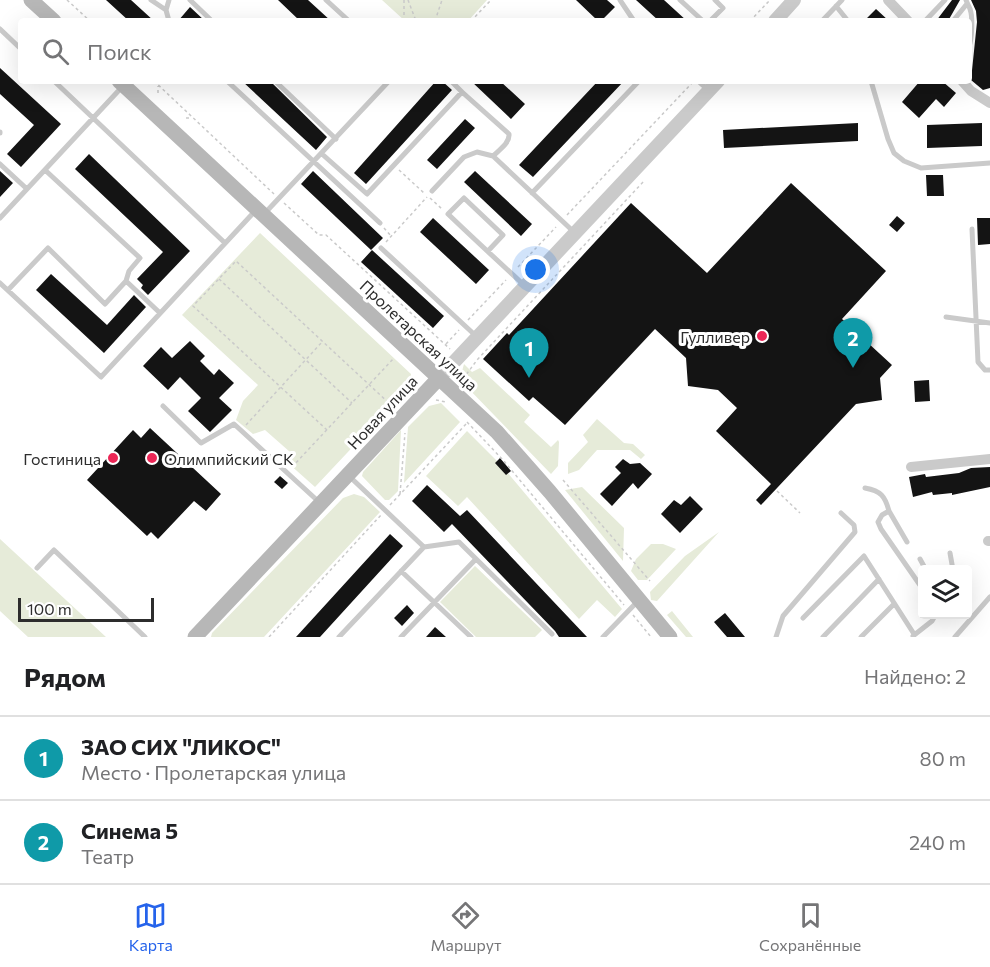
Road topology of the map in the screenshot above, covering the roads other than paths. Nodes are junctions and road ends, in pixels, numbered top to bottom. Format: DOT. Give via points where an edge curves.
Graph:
graph roads {
  1 [pos="31,0"];
  2 [pos="151,0"];
  3 [pos="169,0"];
  4 [pos="190,0"];
  5 [pos="326,0"];
  6 [pos="620,0"];
  7 [pos="680,0"];
  8 [pos="715,0"];
  9 [pos="794,0"];
  10 [pos="842,0"];
  11 [pos="888,0"];
  12 [pos="945,0"];
  13 [pos="966,2"];
  14 [pos="836,6"];
  15 [pos="166,10"];
  16 [pos="51,18"];
  17 [pos="167,18"];
  18 [pos="209,18"];
  19 [pos="346,18"];
  20 [pos="632,18"];
  21 [pos="700,18"];
  22 [pos="714,18"];
  23 [pos="778,18"];
  24 [pos="825,18"];
  25 [pos="846,18"];
  26 [pos="905,18"];
  27 [pos="928,18"];
  28 [pos="955,18"];
  29 [pos="970,18"];
  30 [pos="0,29"];
  31 [pos="18,46"];
  32 [pos="57,84"];
  33 [pos="121,84"];
  34 [pos="125,84"];
  35 [pos="230,84"];
  36 [pos="278,84"];
  37 [pos="386,84"];
  38 [pos="454,84"];
  39 [pos="636,84"];
  40 [pos="872,84"];
  41 [pos="965,84"];
  42 [pos="714,86"];
  43 [pos="462,92"];
  44 [pos="990,103"];
  45 [pos="92,118"];
  46 [pos="336,139"];
  47 [pos="322,154"];
  48 [pos="493,156"];
  49 [pos="314,163"];
  50 [pos="990,163"];
  51 [pos="0,164"];
  52 [pos="45,170"];
  53 [pos="27,189"];
  54 [pos="532,193"];
  55 [pos="430,194"];
  56 [pos="261,212"];
  57 [pos="0,218"];
  58 [pos="380,223"];
  59 [pos="972,229"];
  60 [pos="575,233"];
  61 [pos="225,243"];
  62 [pos="381,248"];
  63 [pos="488,252"];
  64 [pos="126,281"];
  65 [pos="0,283"];
  66 [pos="525,286"];
  67 [pos="8,290"];
  68 [pos="160,313"];
  69 [pos="946,316"];
  70 [pos="977,320"];
  71 [pos="990,323"];
  72 [pos="477,337"];
  73 [pos="990,370"];
  74 [pos="439,378"];
  75 [pos="163,406"];
  76 [pos="990,459"];
  77 [pos="911,466"];
  78 [pos="348,475"];
  79 [pos="865,488"];
  80 [pos="320,504"];
  81 [pos="889,511"];
  82 [pos="841,513"];
  83 [pos="907,542"];
  84 [pos="424,547"];
  85 [pos="950,553"];
  86 [pos="476,559"];
  87 [pos="920,559"];
  88 [pos="923,565"];
  89 [pos="952,565"];
  90 [pos="37,568"];
  91 [pos="401,571"];
  92 [pos="879,579"];
  93 [pos="918,582"];
  94 [pos="990,597"];
  95 [pos="434,603"];
  96 [pos="894,604"];
  97 [pos="634,605"];
  98 [pos="803,618"];
  99 [pos="933,619"];
  100 [pos="971,620"];
  101 [pos="465,632"];
  102 [pos="552,634"];
  103 [pos="913,636"];
  104 [pos="145,637"];
  105 [pos="195,637"];
  106 [pos="339,637"];
  107 [pos="401,637"];
  108 [pos="460,637"];
  109 [pos="471,637"];
  110 [pos="603,637"];
  111 [pos="670,637"];
  112 [pos="776,637"];
  113 [pos="823,637"];
  114 [pos="861,637"];
  115 [pos="955,637"];
  1 -- 16 [label="main road"];
  2 -- 15 [label="lane"];
  3 -- 15 [label="lane"];
  4 -- 18 [label="lane"];
  5 -- 19 [label="lane"];
  6 -- 20 [label="lane"];
  7 -- 21 [label="lane"];
  8 -- 22 [label="lane" via="723,8"];
  9 -- 23 [label="street"];
  10 -- 14 [label="lane"];
  11 -- 26 [label="street"];
  12 -- 27 [label="lane"];
  13 -- 28 [label="lane"];
  13 -- 29 [label="lane"];
  14 -- 24 [label="lane"];
  14 -- 25 [label="lane"];
  15 -- 17 [label="lane"];
  30 -- 31 [label="lane"];
  32 -- 45 [label="lane"];
  33 -- 45 [label="lane"];
  34 -- 56 [label="main road, Пролетарская улица"];
  35 -- 49 [label="lane"];
  36 -- 46 [label="lane"];
  37 -- 46 [label="lane"];
  38 -- 43 [label="lane"];
  39 -- 54 [label="lane"];
  40 -- 50 [label="lane" via="888,139 894,153 904,161 921,168"];
  41 -- 44 [label="street"];
  42 -- 60 [label="street, Новая улица"];
  43 -- 47 [label="lane" via="367,194"];
  43 -- 48 [label="lane" via="509,134"];
  45 -- 52 [label="lane"];
  45 -- 61 [label="lane"];
  46 -- 47 [label="lane"];
  47 -- 49 [label="lane"];
  48 -- 54 [label="lane"];
  48 -- 55 [label="lane" via="477,152 464,157"];
  49 -- 56 [label="lane"];
  49 -- 58 [label="lane"];
  51 -- 53 [label="lane"];
  52 -- 53 [label="lane"];
  52 -- 64 [label="lane" via="140,258"];
  53 -- 57 [label="lane"];
  54 -- 60 [label="lane"];
  56 -- 61 [label="lane"];
  56 -- 74 [label="main road, Пролетарская улица"];
  59 -- 70 [label="lane"];
  60 -- 66 [label="street, Новая улица"];
  61 -- 68 [label="lane"];
  62 -- 72 [label="lane"];
  63 -- 63 [label="lane" via="448,214 464,198 503,235"];
  63 -- 66 [label="lane"];
  64 -- 67 [label="lane" via="105,304 48,248"];
  64 -- 68 [label="lane"];
  65 -- 67 [label="lane"];
  66 -- 72 [label="street, Новая улица"];
  67 -- 68 [label="lane" via="101,377"];
  69 -- 70 [label="lane"];
  70 -- 71 [label="lane"];
  70 -- 73 [label="lane" via="978,362"];
  72 -- 74 [label="street, Новая улица"];
  74 -- 78 [label="main road, Новая улица"];
  74 -- 97 [label="main road, Пролетарская улица" via="497,432 550,492"];
  75 -- 80 [label="lane" via="201,443 234,424"];
  76 -- 77 [label="street"];
  78 -- 80 [label="main road, Новая улица"];
  78 -- 84 [label="lane"];
  79 -- 81 [label="lane" via="885,496"];
  80 -- 105 [label="main road, Новая улица"];
  81 -- 83 [label="lane"];
  81 -- 93 [label="lane" via="878,522"];
  82 -- 112 [label="lane" via="854,525 855,532 783,616"];
  84 -- 86 [label="lane" via="459,543"];
  84 -- 91 [label="lane"];
  85 -- 89 [label="lane"];
  86 -- 95 [label="lane"];
  86 -- 102 [label="lane"];
  87 -- 88 [label="lane"];
  90 -- 104 [label="lane" via="54,550"];
  91 -- 95 [label="lane"];
  91 -- 106 [label="lane"];
  92 -- 96 [label="lane"];
  92 -- 98 [label="lane" via="864,556"];
  92 -- 113 [label="lane"];
  94 -- 100 [label="lane"];
  95 -- 101 [label="lane"];
  95 -- 107 [label="lane"];
  96 -- 103 [label="lane"];
  96 -- 114 [label="lane"];
  97 -- 110 [label="lane"];
  97 -- 111 [label="main road, Пролетарская улица"];
  99 -- 103 [label="lane"];
  100 -- 115 [label="lane"];
  101 -- 108 [label="lane"];
  101 -- 109 [label="lane"];
}
